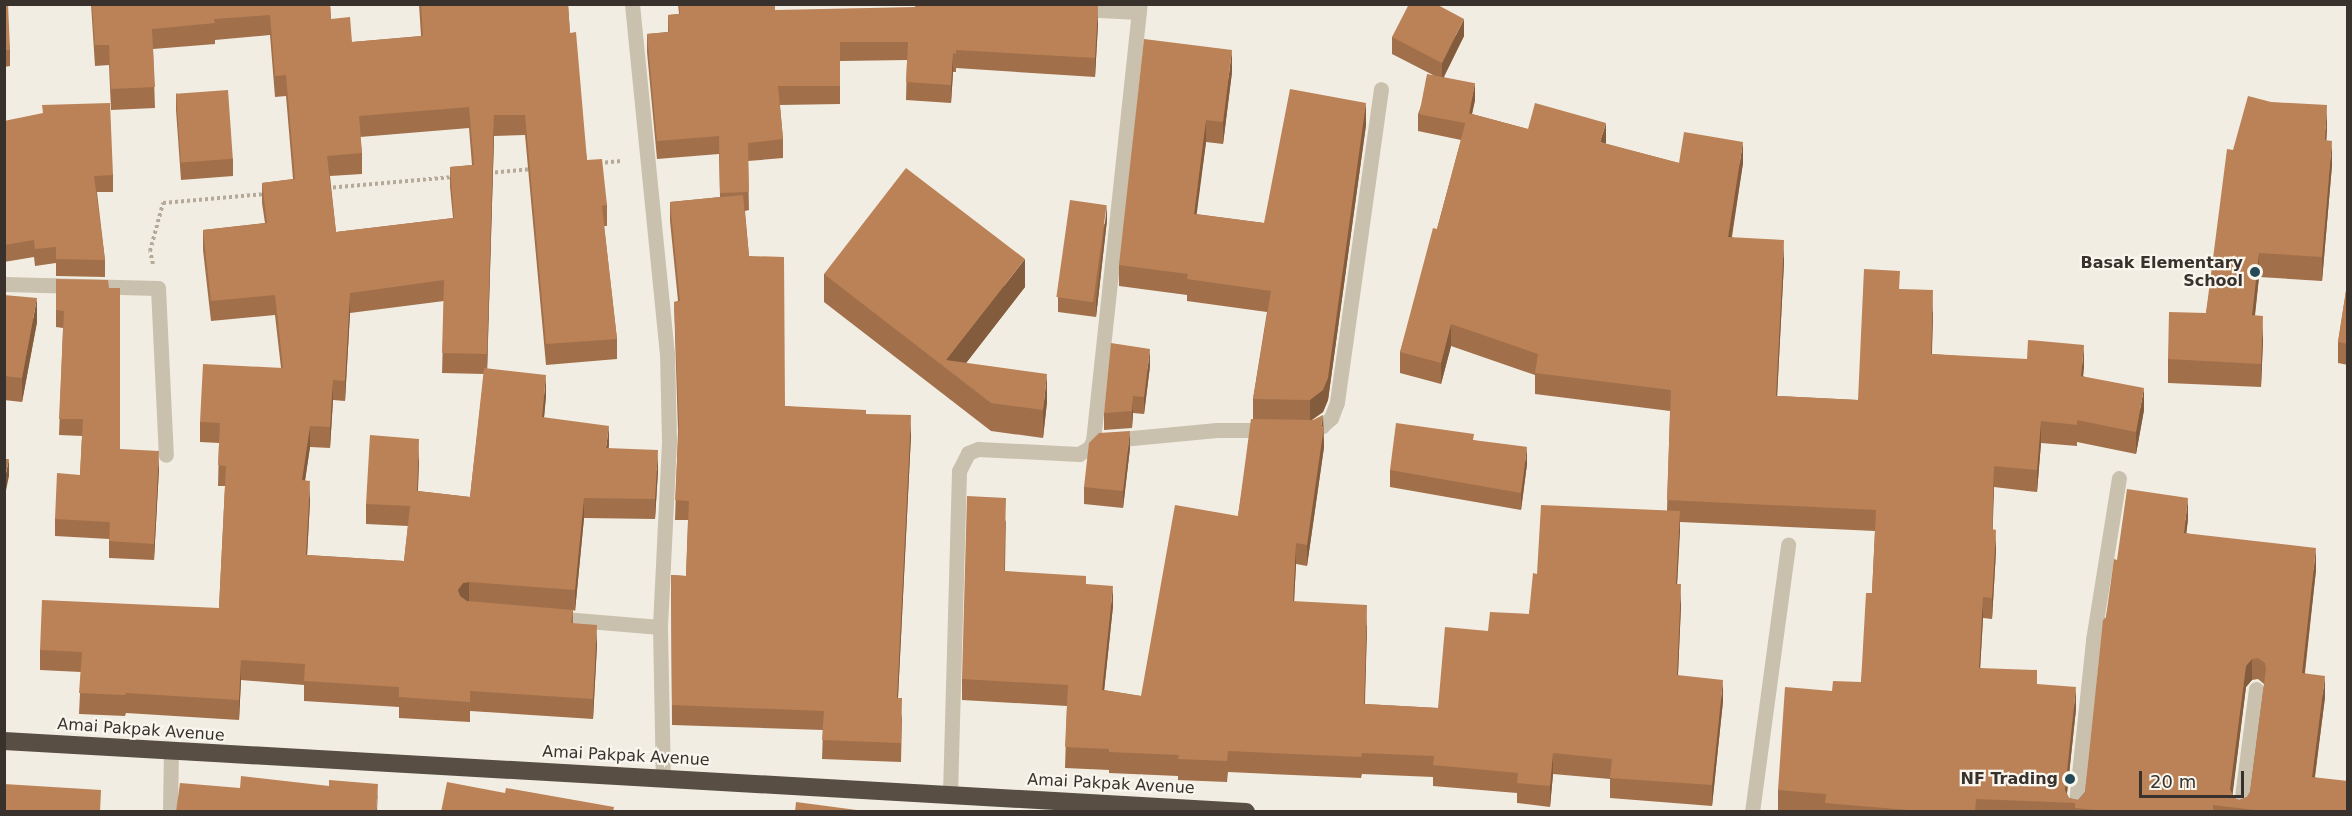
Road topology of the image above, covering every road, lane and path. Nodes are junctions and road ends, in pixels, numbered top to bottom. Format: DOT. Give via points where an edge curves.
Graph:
graph roads {
  1 [pos="632,4"];
  2 [pos="1059,8"];
  3 [pos="1140,8"];
  4 [pos="1381,89"];
  5 [pos="649,159"];
  6 [pos="590,164"];
  7 [pos="543,168"];
  8 [pos="483,174"];
  9 [pos="460,176"];
  10 [pos="317,189"];
  11 [pos="270,193"];
  12 [pos="4,284"];
  13 [pos="158,288"];
  14 [pos="1093,441"];
  15 [pos="166,454"];
  16 [pos="2119,478"];
  17 [pos="1788,544"];
  18 [pos="536,617"];
  19 [pos="660,627"];
  20 [pos="2256,689"];
  21 [pos="4,741"];
  22 [pos="171,751"];
  23 [pos="663,777"];
  24 [pos="950,794"];
  25 [pos="170,812"];
  26 [pos="1246,812"];
  27 [pos="1752,812"];
  28 [pos="2075,812"];
  29 [pos="2240,812"];
  1 -- 5 [label="street"];
  2 -- 3 [label="street"];
  3 -- 14 [label="street"];
  4 -- 14 [label="street" via="1337,402 1331,418 1313,431 1217,430"];
  5 -- 6 [label="path"];
  5 -- 19 [label="street" via="667,352 669,442"];
  7 -- 8 [label="path"];
  9 -- 10 [label="path"];
  11 -- 13 [label="path" via="163,203 150,250"];
  12 -- 13 [label="street"];
  13 -- 15 [label="street"];
  14 -- 24 [label="street" via="1079,454 978,449 963,460 959,471"];
  16 -- 28 [label="street" via="2093,640"];
  17 -- 27 [label="street"];
  18 -- 19 [label="street"];
  19 -- 23 [label="street"];
  20 -- 29 [label="street"];
  21 -- 22 [label="highway, Amai Pakpak Avenue"];
  22 -- 23 [label="highway, Amai Pakpak Avenue"];
  22 -- 25 [label="street"];
  23 -- 24 [label="highway, Amai Pakpak Avenue"];
  24 -- 26 [label="highway, Amai Pakpak Avenue"];
}
